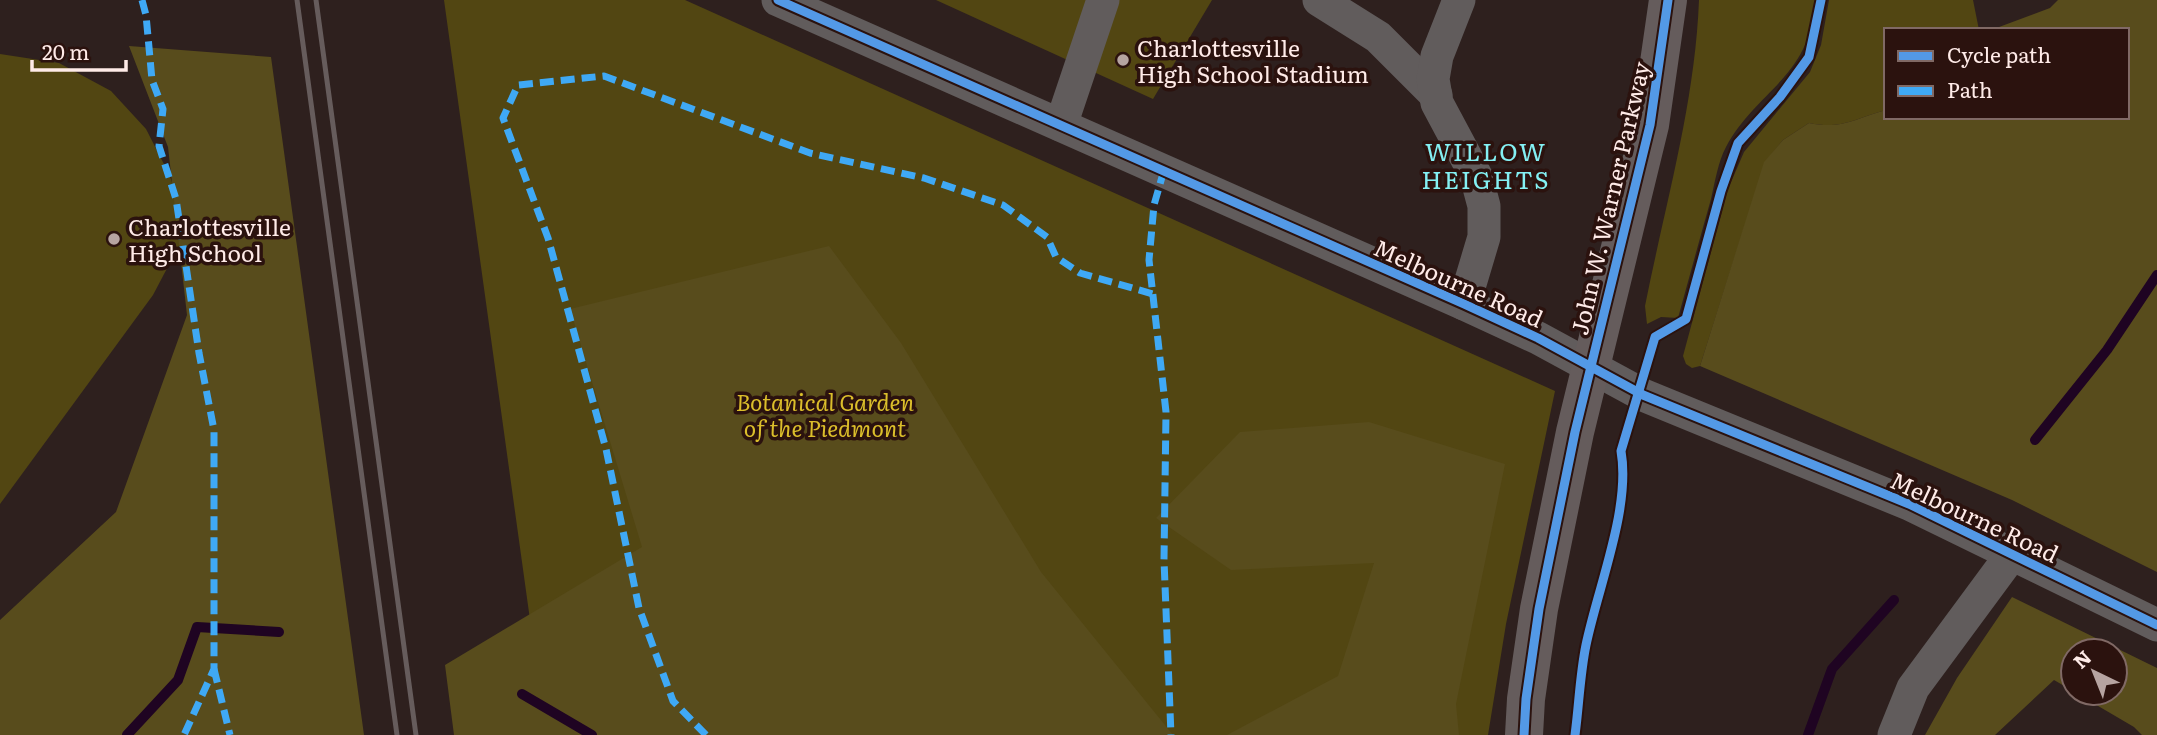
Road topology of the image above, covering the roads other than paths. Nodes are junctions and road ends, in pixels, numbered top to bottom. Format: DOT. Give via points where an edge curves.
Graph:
graph roads {
  1 [pos="778,0"];
  2 [pos="1104,0"];
  3 [pos="1319,0"];
  4 [pos="1459,0"];
  5 [pos="1668,0"];
  6 [pos="1436,95"];
  7 [pos="1061,125"];
  8 [pos="1464,304"];
  9 [pos="1591,366"];
  10 [pos="2012,554"];
  11 [pos="2157,625"];
  12 [pos="1524,735"];
  13 [pos="1894,735"];
  1 -- 7 [label="street, Melbourne Road"];
  2 -- 7 [label="street"];
  3 -- 6 [label="street" via="1378,37"];
  4 -- 6 [label="street" via="1437,56"];
  5 -- 9 [label="main road, John W. Warner Parkway" via="1650,125"];
  6 -- 8 [label="street" via="1476,176 1484,206 1484,236"];
  7 -- 8 [label="street, Melbourne Road"];
  8 -- 9 [label="street, Melbourne Road"];
  9 -- 10 [label="street, Melbourne Road" via="1643,395 1909,504"];
  9 -- 12 [label="main road, John W. Warner Parkway" via="1539,609"];
  10 -- 11 [label="street, Melbourne Road"];
  10 -- 13 [label="street" via="1913,688"];
}
